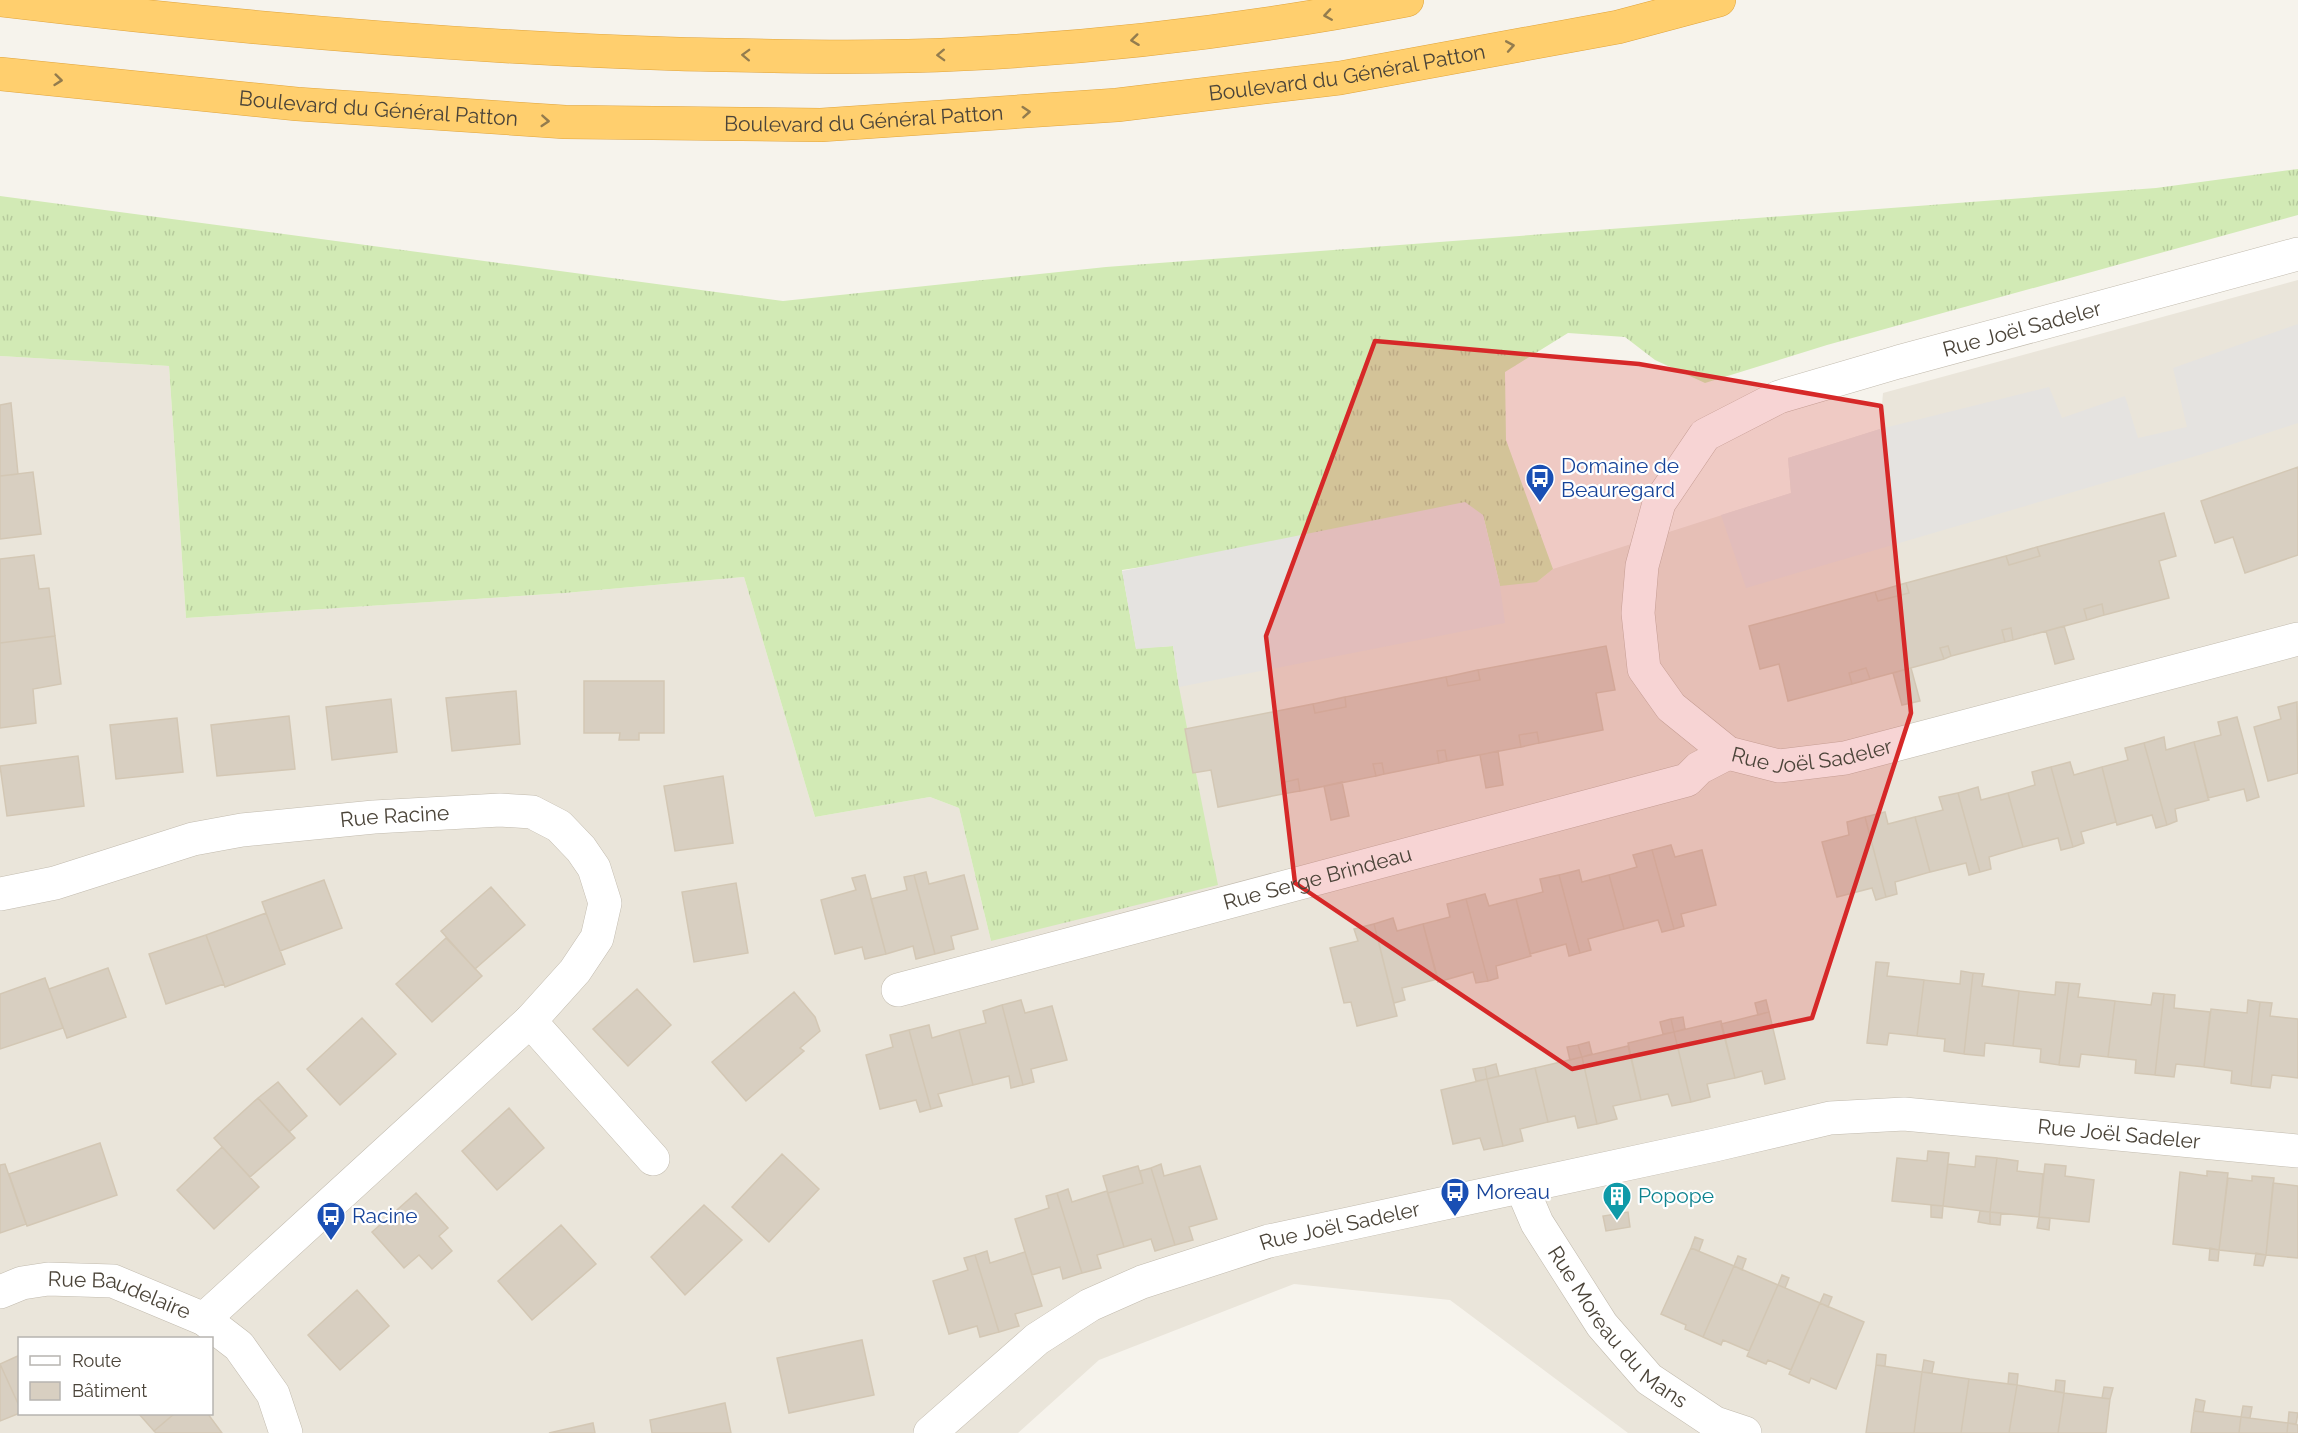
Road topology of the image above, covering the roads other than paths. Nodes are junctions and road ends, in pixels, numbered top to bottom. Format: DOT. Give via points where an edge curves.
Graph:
graph roads {
  1 [pos="0,0"];
  2 [pos="1407,0"];
  3 [pos="1719,0"];
  4 [pos="0,74"];
  5 [pos="2298,254"];
  6 [pos="2298,639"];
  7 [pos="1728,753"];
  8 [pos="0,894"];
  9 [pos="898,990"];
  10 [pos="530,1021"];
  11 [pos="2298,1151"];
  12 [pos="653,1159"];
  13 [pos="1522,1188"];
  14 [pos="0,1292"];
  15 [pos="204,1319"];
  16 [pos="286,1433"];
  17 [pos="930,1433"];
  18 [pos="1745,1433"];
  2 -- 1 [label="highway, one-way" via="1327,15 1112,43 964,54 828,58 550,50 268,28"];
  4 -- 3 [label="highway, Boulevard du Général Patton, one-way" via="297,104 565,122 821,124 1117,105 1340,78 1618,27"];
  5 -- 7 [label="street, Rue Joël Sadeler" via="1779,397 1705,435 1659,502 1642,566 1638,613 1644,669 1671,707"];
  6 -- 7 [label="street, Rue Joël Sadeler" via="1845,758 1779,766"];
  7 -- 9 [label="street, Rue Serge Brindeau" via="1687,780"];
  8 -- 10 [label="street, Rue Racine" via="55,883 193,839 242,830 386,816 500,810 532,813 559,826 581,849 594,867 605,903 597,938 575,971"];
  10 -- 12 [label="street"];
  10 -- 15 [label="street, Rue Racine"];
  11 -- 13 [label="street, Rue Joël Sadeler" via="1904,1114 1830,1118"];
  13 -- 17 [label="street, Rue Joël Sadeler" via="1269,1241 1142,1282 1090,1305 1037,1339"];
  13 -- 18 [label="street, Rue Moreau du Mans" via="1537,1223 1602,1325 1649,1379 1715,1423"];
  14 -- 15 [label="street, Rue Baudelaire" via="48,1279 113,1281"];
  15 -- 16 [label="street, Rue Baudelaire" via="239,1346 273,1394"];
}
